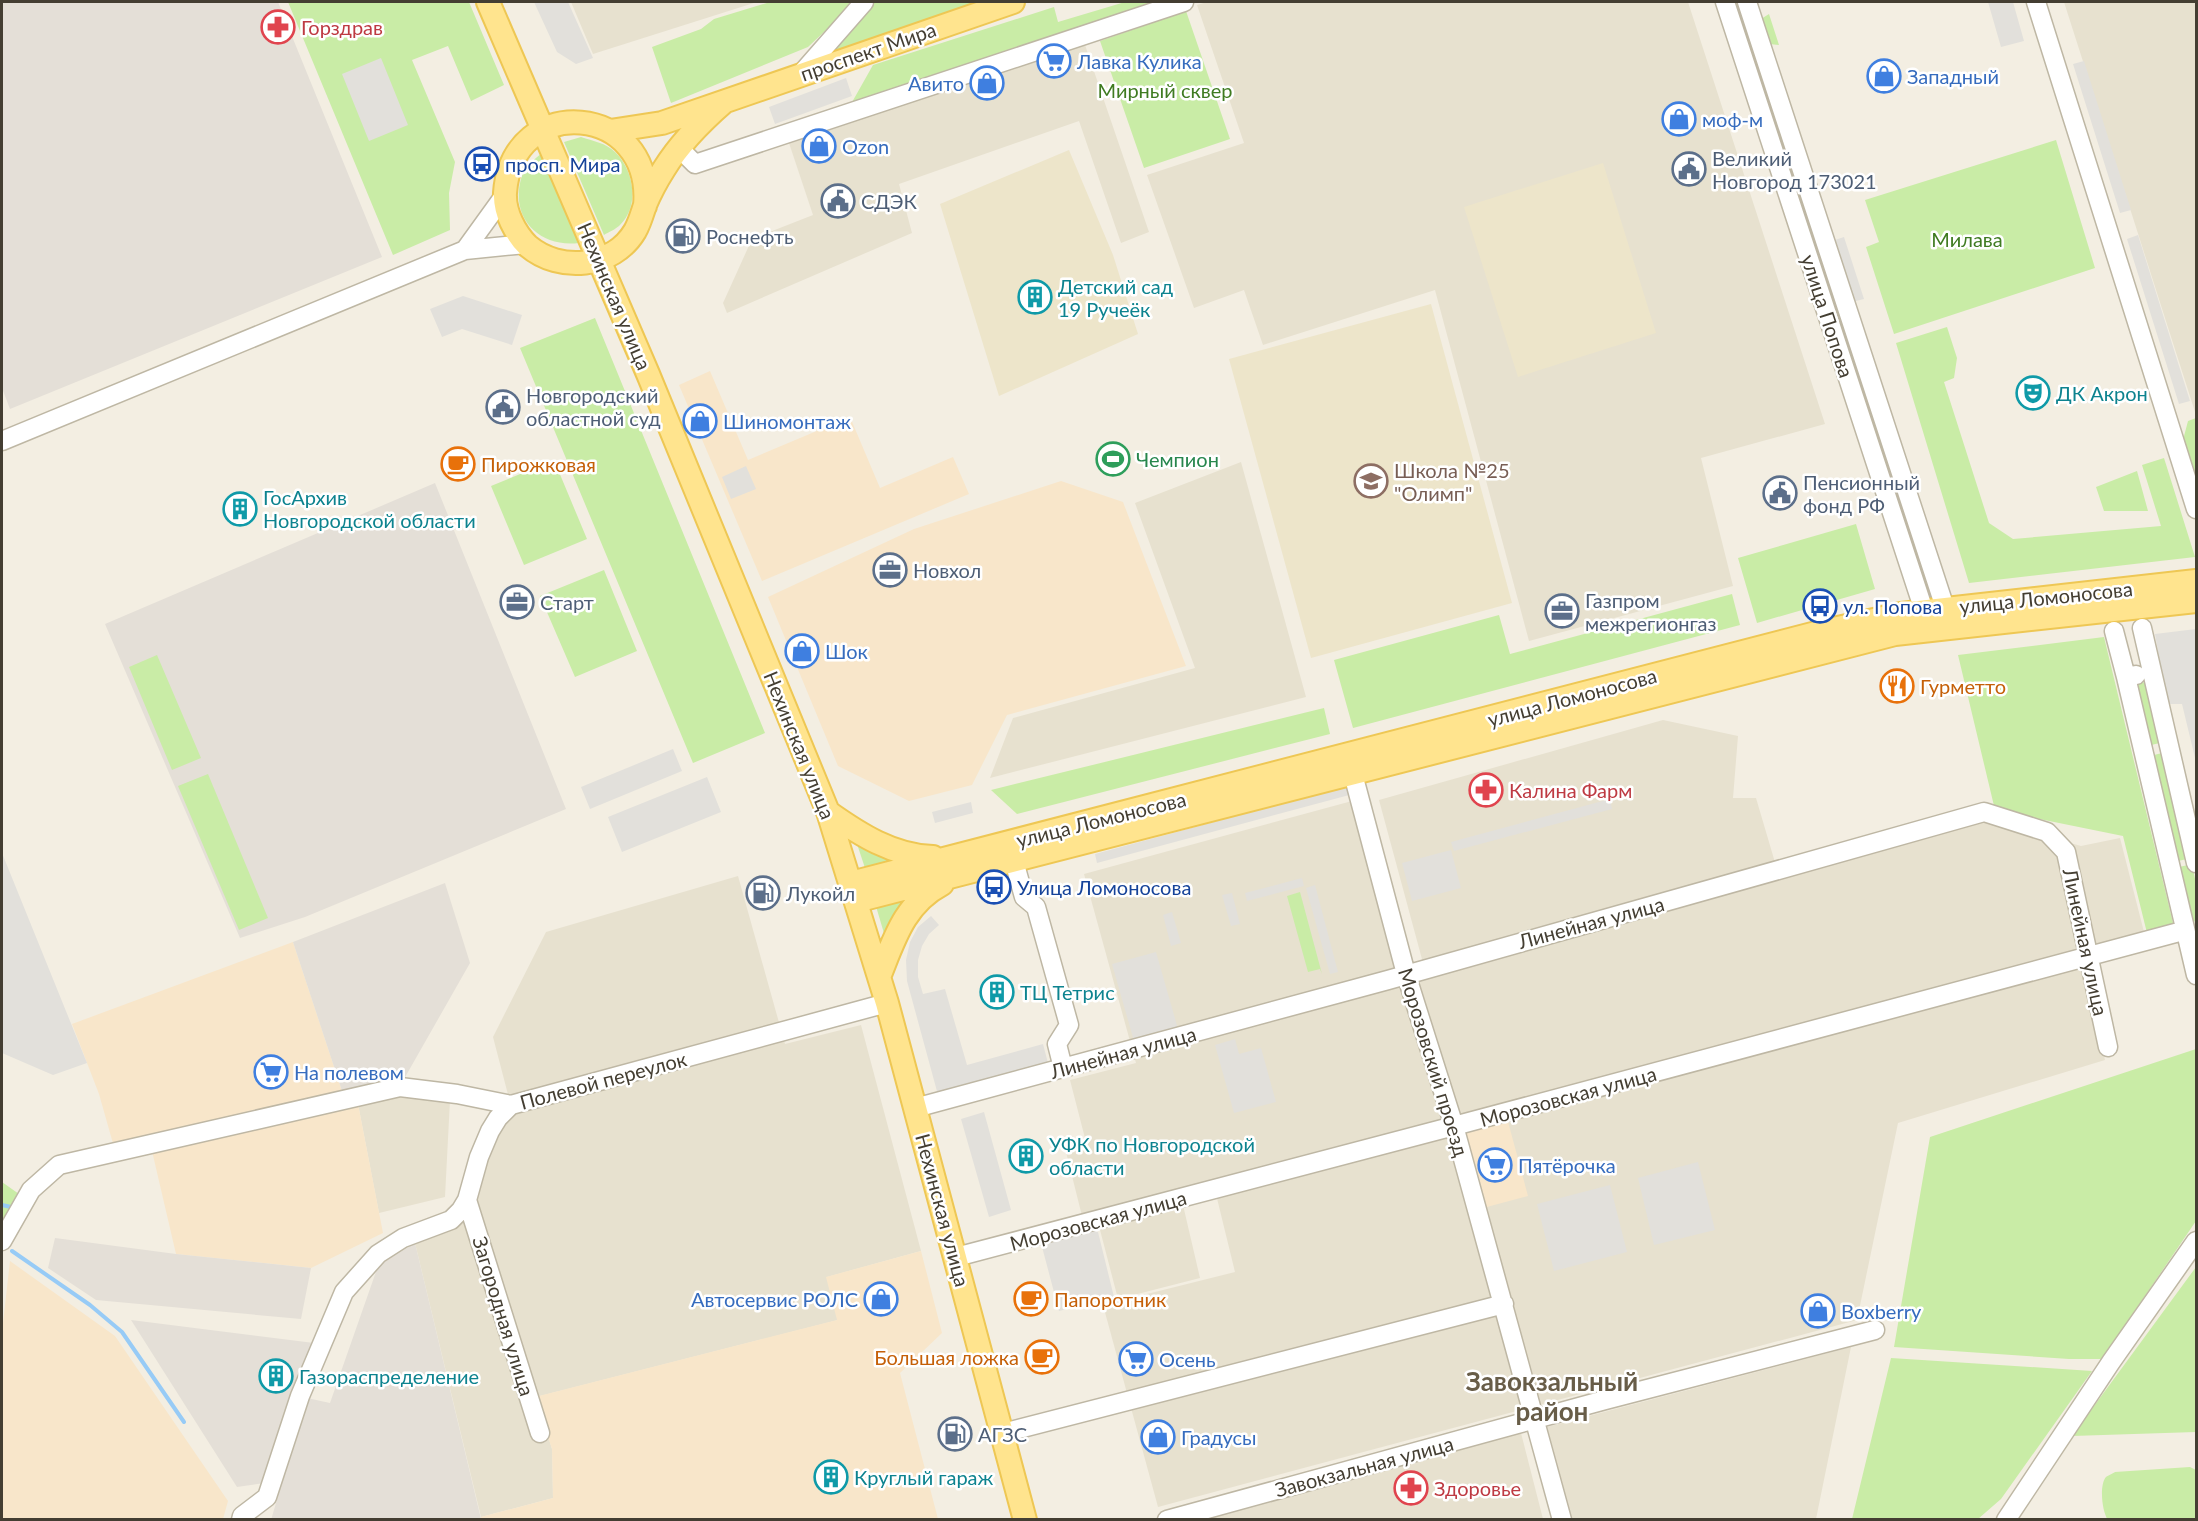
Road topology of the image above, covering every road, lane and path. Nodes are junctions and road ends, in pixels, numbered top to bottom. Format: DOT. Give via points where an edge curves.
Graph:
graph roads {
  1 [pos="488,2"];
  2 [pos="864,2"];
  3 [pos="1013,2"];
  4 [pos="1184,2"];
  5 [pos="1725,2"];
  6 [pos="1747,2"];
  7 [pos="2036,2"];
  8 [pos="801,74"];
  9 [pos="724,102"];
  10 [pos="544,129"];
  11 [pos="610,131"];
  12 [pos="678,147"];
  13 [pos="504,196"];
  14 [pos="645,206"];
  15 [pos="526,244"];
  16 [pos="465,250"];
  17 [pos="600,260"];
  18 [pos="2,441"];
  19 [pos="2196,509"];
  20 [pos="2196,581"];
  21 [pos="2196,601"];
  22 [pos="1938,619"];
  23 [pos="2142,628"];
  24 [pos="2114,631"];
  25 [pos="2152,672"];
  26 [pos="1699,673"];
  27 [pos="2126,677"];
  28 [pos="1353,774"];
  29 [pos="828,812"];
  30 [pos="1156,814"];
  31 [pos="1014,861"];
  32 [pos="2196,863"];
  33 [pos="960,865"];
  34 [pos="854,892"];
  35 [pos="2179,932"];
  36 [pos="2089,955"];
  37 [pos="1406,975"];
  38 [pos="2196,975"];
  39 [pos="879,977"];
  40 [pos="887,1003"];
  41 [pos="2108,1047"];
  42 [pos="1063,1068"];
  43 [pos="511,1105"];
  44 [pos="915,1108"];
  45 [pos="1454,1126"];
  46 [pos="468,1200"];
  47 [pos="2,1241"];
  48 [pos="2196,1242"];
  49 [pos="956,1257"];
  50 [pos="1504,1304"];
  51 [pos="1875,1330"];
  52 [pos="1536,1419"];
  53 [pos="540,1433"];
  54 [pos="1003,1433"];
  55 [pos="2005,1519"];
  56 [pos="241,1520"];
  57 [pos="1025,1520"];
  58 [pos="1167,1520"];
  59 [pos="1562,1520"];
  1 -- 10 [label="main road, Нехинская улица"];
  2 -- 8 [label="street"];
  3 -- 8 [label="main road, проспект Мира"];
  4 -- 12 [label="street" via="694,164"];
  5 -- 22 [label="street, улица Попова"];
  6 -- 22 [label="street, улица Попова"];
  7 -- 19 [label="street"];
  8 -- 9 [label="main road, проспект Мира"];
  9 -- 11 [label="main road, проспект Мира" via="662,123"];
  9 -- 12 [label="main road, проспект Мира"];
  10 -- 11 [label="main road, проспект Мира" via="577,122"];
  10 -- 13 [label="main road, проспект Мира" via="514,157"];
  10 -- 17 [label="main road, Нехинская улица"];
  11 -- 14 [label="main road, проспект Мира" via="640,162 645,176"];
  12 -- 14 [label="main road, проспект Мира"];
  13 -- 15 [label="main road, проспект Мира" via="507,213"];
  13 -- 16 [label="street"];
  14 -- 17 [label="main road, проспект Мира" via="625,244"];
  15 -- 16 [label="street"];
  15 -- 17 [label="main road, проспект Мира" via="562,262"];
  16 -- 18 [label="street"];
  17 -- 29 [label="main road, Нехинская улица"];
  20 -- 22 [label="main road, улица Ломоносова"];
  21 -- 22 [label="main road, улица Ломоносова"];
  22 -- 26 [label="main road, улица Ломоносова" via="1901,614 1840,627"];
  23 -- 25 [label="street"];
  24 -- 27 [label="street"];
  25 -- 27 [label="street"];
  25 -- 32 [label="street"];
  26 -- 28 [label="main road, улица Ломоносова"];
  26 -- 30 [label="main road, улица Ломоносова"];
  27 -- 38 [label="street"];
  28 -- 30 [label="main road, улица Ломоносова"];
  28 -- 37 [label="street, Морозовский проезд"];
  29 -- 33 [label="main road, улица Ломоносова" via="868,838 901,852"];
  29 -- 34 [label="main road, Нехинская улица"];
  30 -- 31 [label="main road, улица Ломоносова"];
  30 -- 33 [label="main road, улица Ломоносова"];
  31 -- 33 [label="main road, улица Ломоносова"];
  31 -- 42 [label="street" via="1024,897 1036,907 1069,1025 1056,1044"];
  33 -- 34 [label="main road, улица Ломоносова"];
  33 -- 39 [label="main road, улица Ломоносова" via="907,914"];
  34 -- 39 [label="main road, Нехинская улица"];
  35 -- 36 [label="street, Морозовская улица"];
  36 -- 37 [label="street, Линейная улица" via="2066,852 2047,832 1984,812"];
  36 -- 41 [label="street, Линейная улица"];
  36 -- 45 [label="street, Морозовская улица"];
  37 -- 42 [label="street, Линейная улица"];
  37 -- 45 [label="street, Морозовский проезд"];
  39 -- 40 [label="main road, Нехинская улица"];
  40 -- 43 [label="street, Полевой переулок"];
  40 -- 44 [label="main road, Нехинская улица"];
  42 -- 44 [label="street, Линейная улица"];
  43 -- 46 [label="street" via="490,1131"];
  43 -- 47 [label="street, Полевой переулок" via="400,1088 59,1165 32,1190"];
  44 -- 49 [label="main road, Нехинская улица"];
  45 -- 49 [label="street, Морозовская улица"];
  45 -- 50 [label="street, Морозовский проезд"];
  46 -- 53 [label="street, Загородная улица"];
  46 -- 56 [label="street" via="451,1220 403,1238 378,1254 345,1292 300,1396 267,1497 242,1515"];
  48 -- 55 [label="street"];
  49 -- 54 [label="main road, Нехинская улица"];
  50 -- 52 [label="street, Морозовский проезд"];
  50 -- 54 [label="street"];
  51 -- 52 [label="street, Завокзальная улица"];
  52 -- 58 [label="street, Завокзальная улица"];
  52 -- 59 [label="street, Морозовский проезд"];
  54 -- 57 [label="main road, Нехинская улица"];
}
